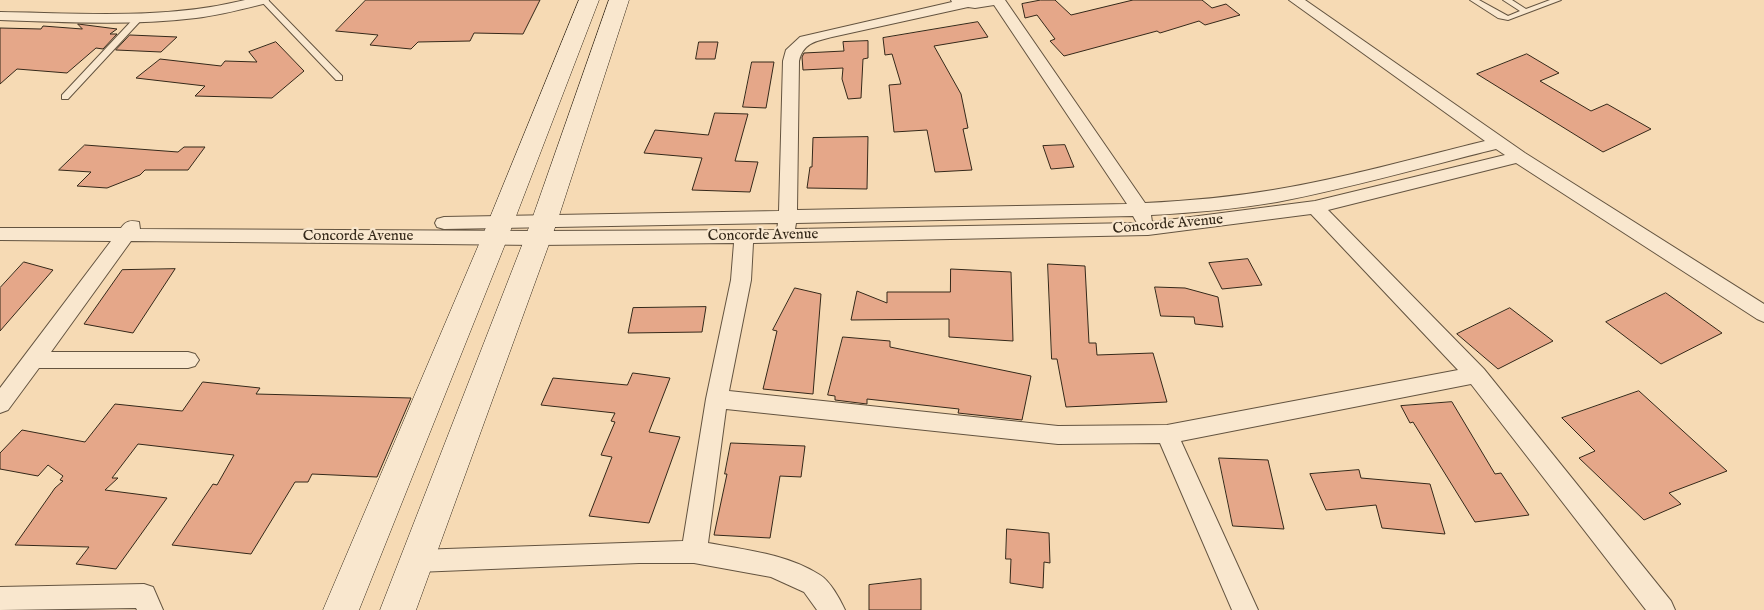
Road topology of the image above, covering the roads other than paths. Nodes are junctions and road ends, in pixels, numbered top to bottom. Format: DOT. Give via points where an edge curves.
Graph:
graph roads {
  1 [pos="263,0"];
  2 [pos="589,0"];
  3 [pos="619,0"];
  4 [pos="998,0"];
  5 [pos="1296,0"];
  6 [pos="1474,0"];
  7 [pos="1507,0"];
  8 [pos="1557,0"];
  9 [pos="962,2"];
  10 [pos="1542,2"];
  11 [pos="1525,11"];
  12 [pos="0,16"];
  13 [pos="140,16"];
  14 [pos="340,78"];
  15 [pos="65,97"];
  16 [pos="1499,142"];
  17 [pos="1519,157"];
  18 [pos="1315,207"];
  19 [pos="1140,210"];
  20 [pos="788,217"];
  21 [pos="0,223"];
  22 [pos="1148,229"];
  23 [pos="129,230"];
  24 [pos="498,230"];
  25 [pos="541,230"];
  26 [pos="0,234"];
  27 [pos="784,236"];
  28 [pos="744,237"];
  29 [pos="1764,314"];
  30 [pos="33,360"];
  31 [pos="188,360"];
  32 [pos="1476,375"];
  33 [pos="717,399"];
  34 [pos="0,404"];
  35 [pos="1167,434"];
  36 [pos="694,552"];
  37 [pos="417,561"];
  38 [pos="0,599"];
  39 [pos="150,610"];
  40 [pos="341,610"];
  41 [pos="398,610"];
  42 [pos="832,610"];
  43 [pos="1245,610"];
  44 [pos="1662,610"];
  1 -- 13 [label="street" via="234,9 176,16"];
  1 -- 14 [label="lane"];
  2 -- 24 [label="main road"];
  3 -- 25 [label="main road"];
  4 -- 9 [label="street" via="975,4"];
  4 -- 19 [label="street"];
  5 -- 16 [label="street"];
  6 -- 11 [label="lane" via="1503,17"];
  7 -- 11 [label="lane"];
  8 -- 10 [label="lane"];
  9 -- 20 [label="street" via="829,33 805,40 794,50 791,61"];
  10 -- 11 [label="lane"];
  12 -- 13 [label="street"];
  13 -- 15 [label="lane"];
  16 -- 17 [label="street"];
  16 -- 19 [label="street, Concorde Avenue" via="1270,196"];
  17 -- 18 [label="street, Concorde Avenue"];
  17 -- 29 [label="street"];
  18 -- 22 [label="street, Concorde Avenue"];
  18 -- 32 [label="street"];
  19 -- 20 [label="street, Concorde Avenue"];
  19 -- 22 [label="street"];
  20 -- 25 [label="street, Concorde Avenue"];
  20 -- 27 [label="street"];
  21 -- 23 [label="street, Concorde Avenue"];
  22 -- 27 [label="street, Concorde Avenue"];
  23 -- 24 [label="street, Concorde Avenue"];
  23 -- 26 [label="street, Concorde Avenue"];
  23 -- 30 [label="street"];
  24 -- 25 [label="street, Concorde Avenue"];
  24 -- 40 [label="main road"];
  25 -- 28 [label="street, Concorde Avenue"];
  25 -- 37 [label="main road"];
  27 -- 28 [label="street, Concorde Avenue"];
  28 -- 33 [label="street" via="740,280"];
  30 -- 31 [label="street"];
  30 -- 34 [label="street"];
  32 -- 35 [label="street"];
  32 -- 44 [label="street"];
  33 -- 35 [label="street" via="1058,435"];
  33 -- 36 [label="street"];
  35 -- 43 [label="street"];
  36 -- 37 [label="street"];
  36 -- 42 [label="street" via="773,566 813,584"];
  37 -- 41 [label="main road"];
  38 -- 39 [label="street" via="144,596"];
}
